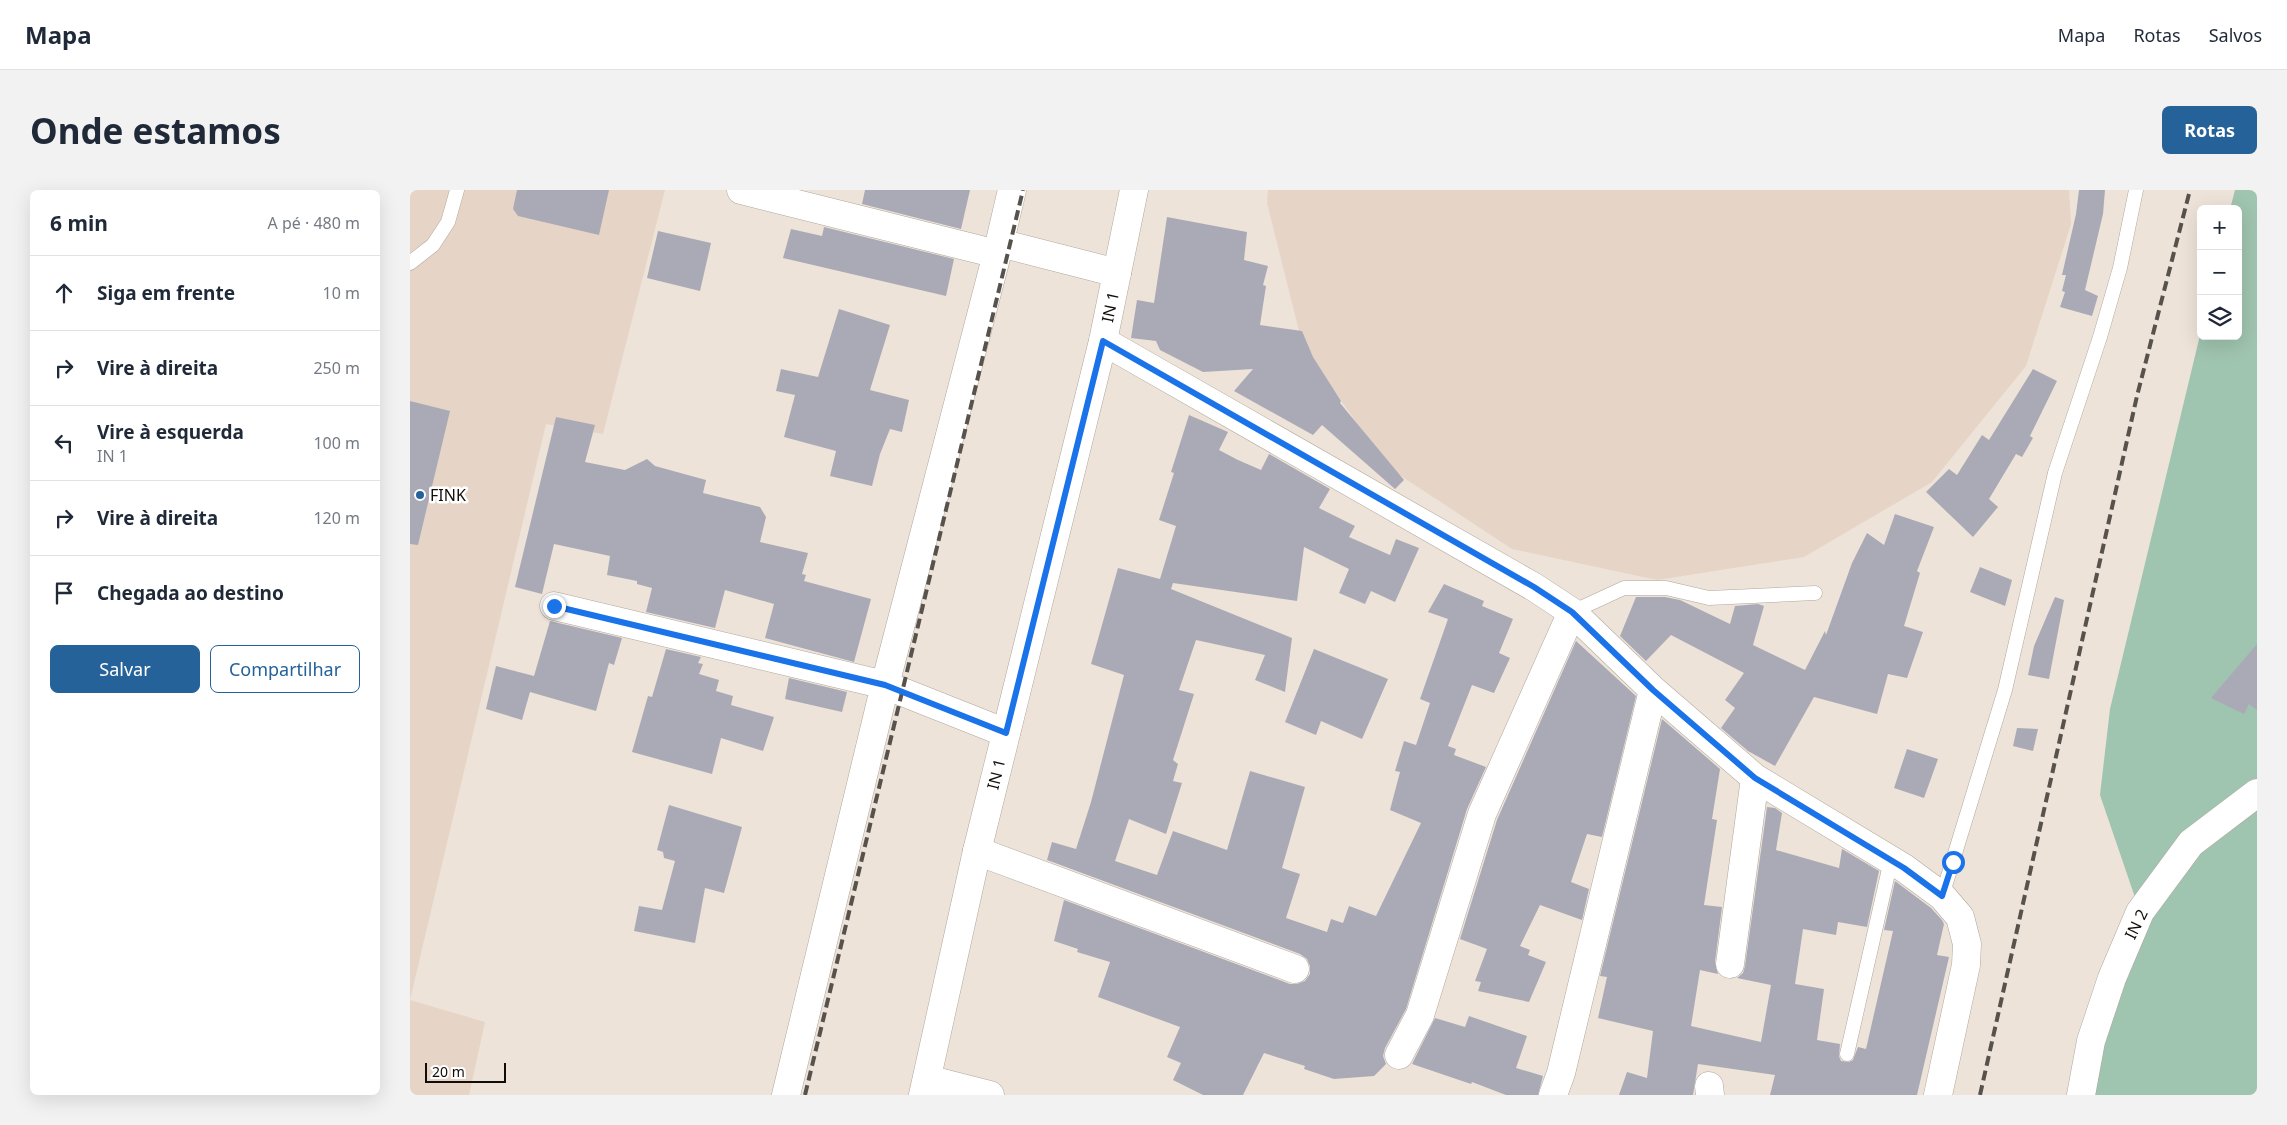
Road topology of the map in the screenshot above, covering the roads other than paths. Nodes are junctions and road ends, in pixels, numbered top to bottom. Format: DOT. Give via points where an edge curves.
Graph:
graph roads {
  1 [pos="457,190"];
  2 [pos="741,190"];
  3 [pos="1012,190"];
  4 [pos="1134,190"];
  5 [pos="2136,190"];
  6 [pos="998,249"];
  7 [pos="410,263"];
  8 [pos="1117,273"];
  9 [pos="1103,341"];
  10 [pos="1815,593"];
  11 [pos="554,606"];
  12 [pos="1572,612"];
  13 [pos="885,685"];
  14 [pos="1653,690"];
  15 [pos="1006,733"];
  16 [pos="1755,778"];
  17 [pos="2257,793"];
  18 [pos="977,851"];
  19 [pos="1891,860"];
  20 [pos="1942,896"];
  21 [pos="1730,964"];
  22 [pos="1295,969"];
  23 [pos="1847,1054"];
  24 [pos="1399,1055"];
  25 [pos="925,1087"];
  26 [pos="985,1094"];
  27 [pos="786,1095"];
  28 [pos="1553,1095"];
  29 [pos="1938,1095"];
  30 [pos="2081,1095"];
  1 -- 7 [label="lane" via="443,230 433,245"];
  2 -- 6 [label="street"];
  3 -- 6 [label="street"];
  4 -- 8 [label="street, IN 1"];
  5 -- 20 [label="lane" via="2120,268 2055,474 2005,690"];
  6 -- 8 [label="street"];
  6 -- 13 [label="street"];
  8 -- 9 [label="street, IN 1"];
  9 -- 12 [label="street" via="1534,587"];
  9 -- 15 [label="street, IN 1"];
  10 -- 12 [label="lane" via="1709,598 1666,588 1624,588"];
  11 -- 13 [label="street"];
  12 -- 14 [label="street"];
  12 -- 24 [label="street" via="1482,814 1420,1014"];
  13 -- 15 [label="street"];
  13 -- 27 [label="street"];
  14 -- 16 [label="street"];
  14 -- 28 [label="street"];
  15 -- 18 [label="street, IN 1"];
  16 -- 19 [label="street"];
  16 -- 21 [label="street"];
  17 -- 30 [label="street, IN 2" via="2191,843 2140,912 2112,978 2091,1041"];
  18 -- 22 [label="street"];
  18 -- 25 [label="street, IN 1"];
  19 -- 20 [label="street"];
  19 -- 23 [label="lane"];
  20 -- 29 [label="street" via="1960,917 1967,944 1966,965"];
  25 -- 26 [label="street"];
}
